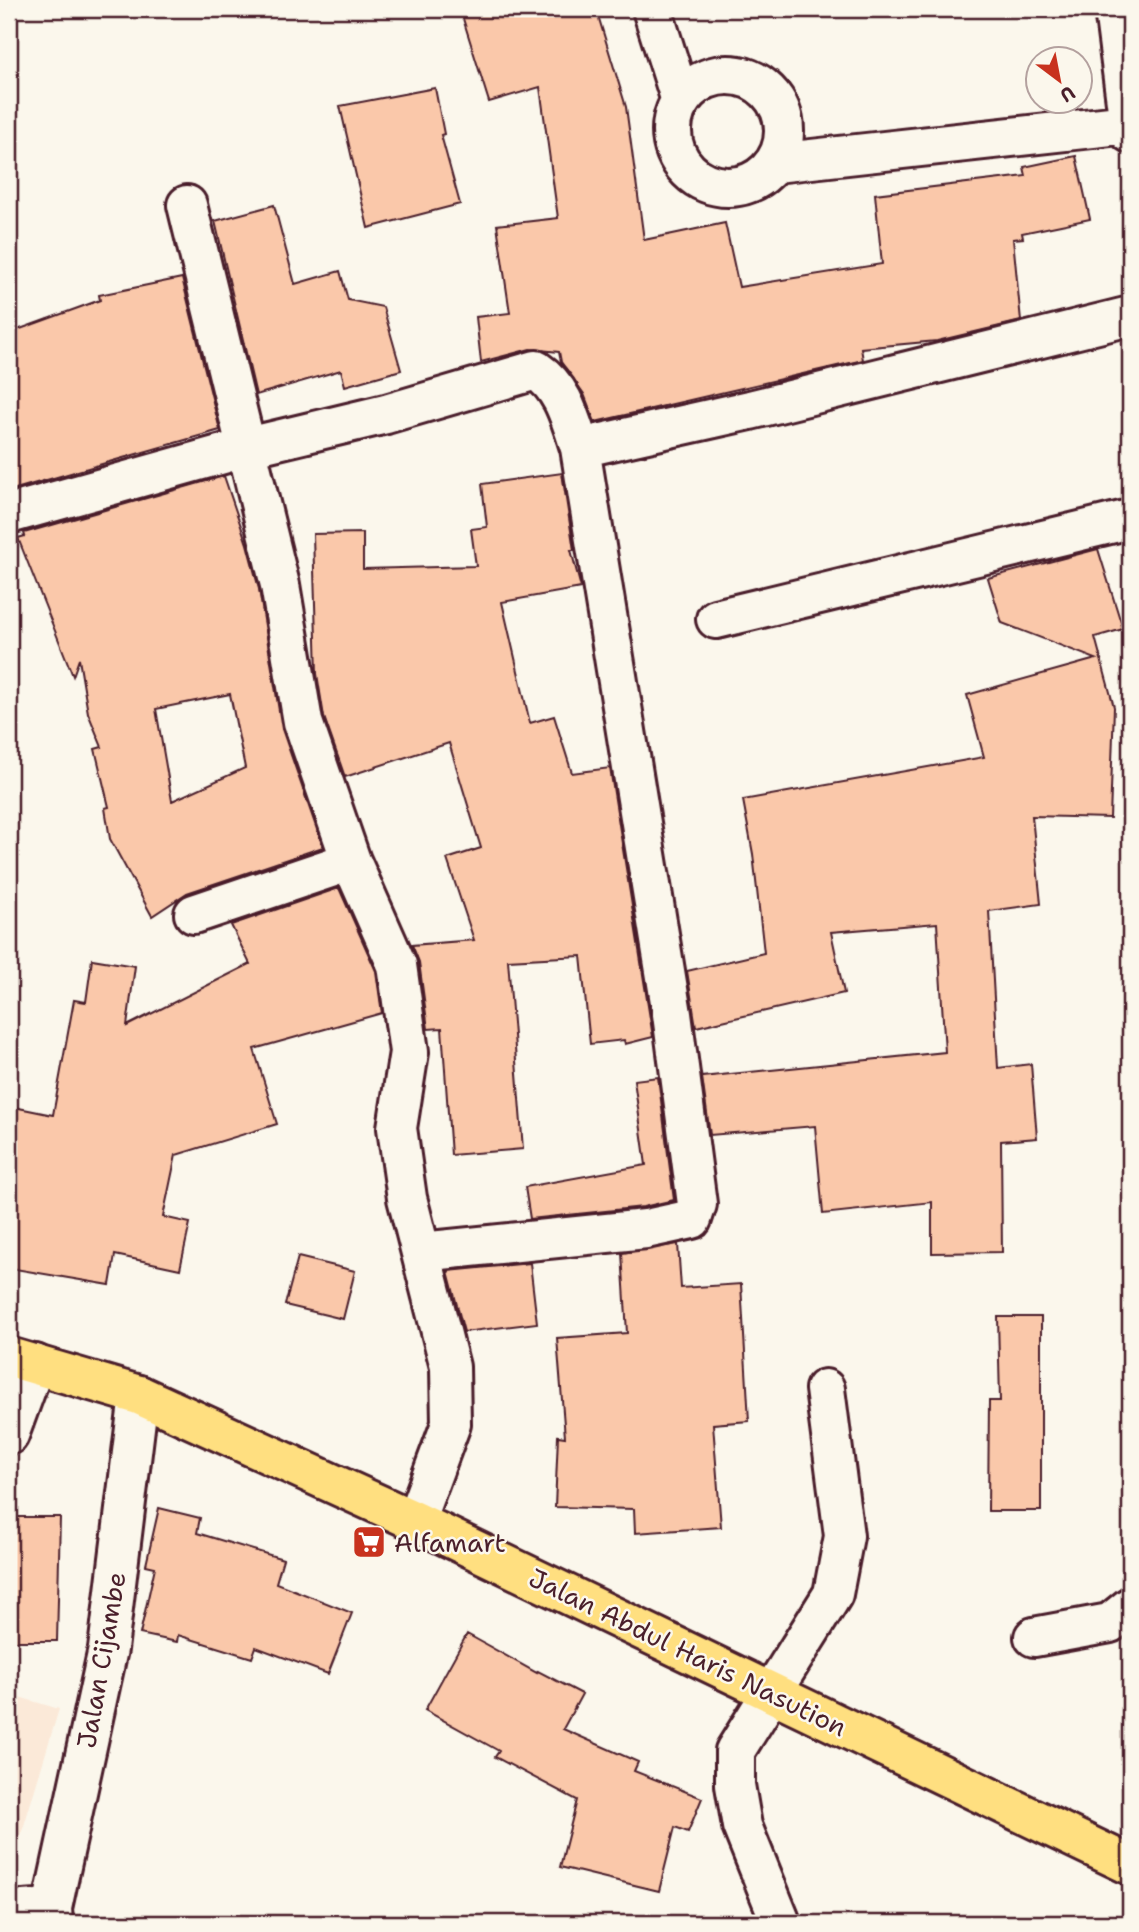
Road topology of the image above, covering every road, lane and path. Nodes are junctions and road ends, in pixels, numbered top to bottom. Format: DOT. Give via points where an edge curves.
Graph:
graph roads {
  1 [pos="652,9"];
  2 [pos="1114,9"];
  3 [pos="681,100"];
  4 [pos="1130,129"];
  5 [pos="775,163"];
  6 [pos="187,205"];
  7 [pos="1130,316"];
  8 [pos="248,447"];
  9 [pos="580,448"];
  10 [pos="9,514"];
  11 [pos="1130,519"];
  12 [pos="716,619"];
  13 [pos="351,862"];
  14 [pos="194,914"];
  15 [pos="421,1252"];
  16 [pos="22,1360"];
  17 [pos="825,1389"];
  18 [pos="139,1395"];
  19 [pos="9,1435"];
  20 [pos="415,1521"];
  21 [pos="1130,1607"];
  22 [pos="1034,1637"];
  23 [pos="770,1692"];
  24 [pos="1130,1865"];
  25 [pos="9,1911"];
  26 [pos="53,1915"];
  27 [pos="781,1923"];
  1 -- 3 [label="street"];
  2 -- 4 [label="street"];
  3 -- 5 [label="street" via="672,138 688,172 724,188 761,177"];
  3 -- 5 [label="street" via="712,77 732,75 767,90 779,106 784,125 783,145"];
  4 -- 5 [label="street"];
  6 -- 8 [label="street"];
  7 -- 9 [label="street"];
  8 -- 9 [label="street" via="386,414 536,370 549,379 566,406"];
  8 -- 10 [label="street"];
  8 -- 13 [label="street" via="280,585 303,722"];
  9 -- 15 [label="street" via="672,1014 697,1204 692,1219 646,1229"];
  11 -- 12 [label="street"];
  13 -- 14 [label="street"];
  13 -- 15 [label="street" via="397,965 409,1052 397,1128"];
  15 -- 20 [label="street" via="450,1367 451,1424"];
  16 -- 18 [label="highway, Jalan Abdul Haris Nasution"];
  16 -- 19 [label="street"];
  17 -- 23 [label="street" via="844,1535 833,1594"];
  18 -- 20 [label="highway, Jalan Abdul Haris Nasution"];
  18 -- 26 [label="street, Jalan Cijambe" via="108,1648"];
  20 -- 23 [label="highway, Jalan Abdul Haris Nasution"];
  21 -- 22 [label="street" via="1110,1623"];
  23 -- 24 [label="highway, Jalan Abdul Haris Nasution"];
  23 -- 27 [label="street" via="735,1751 735,1785 742,1826"];
  25 -- 26 [label="street"];
}
